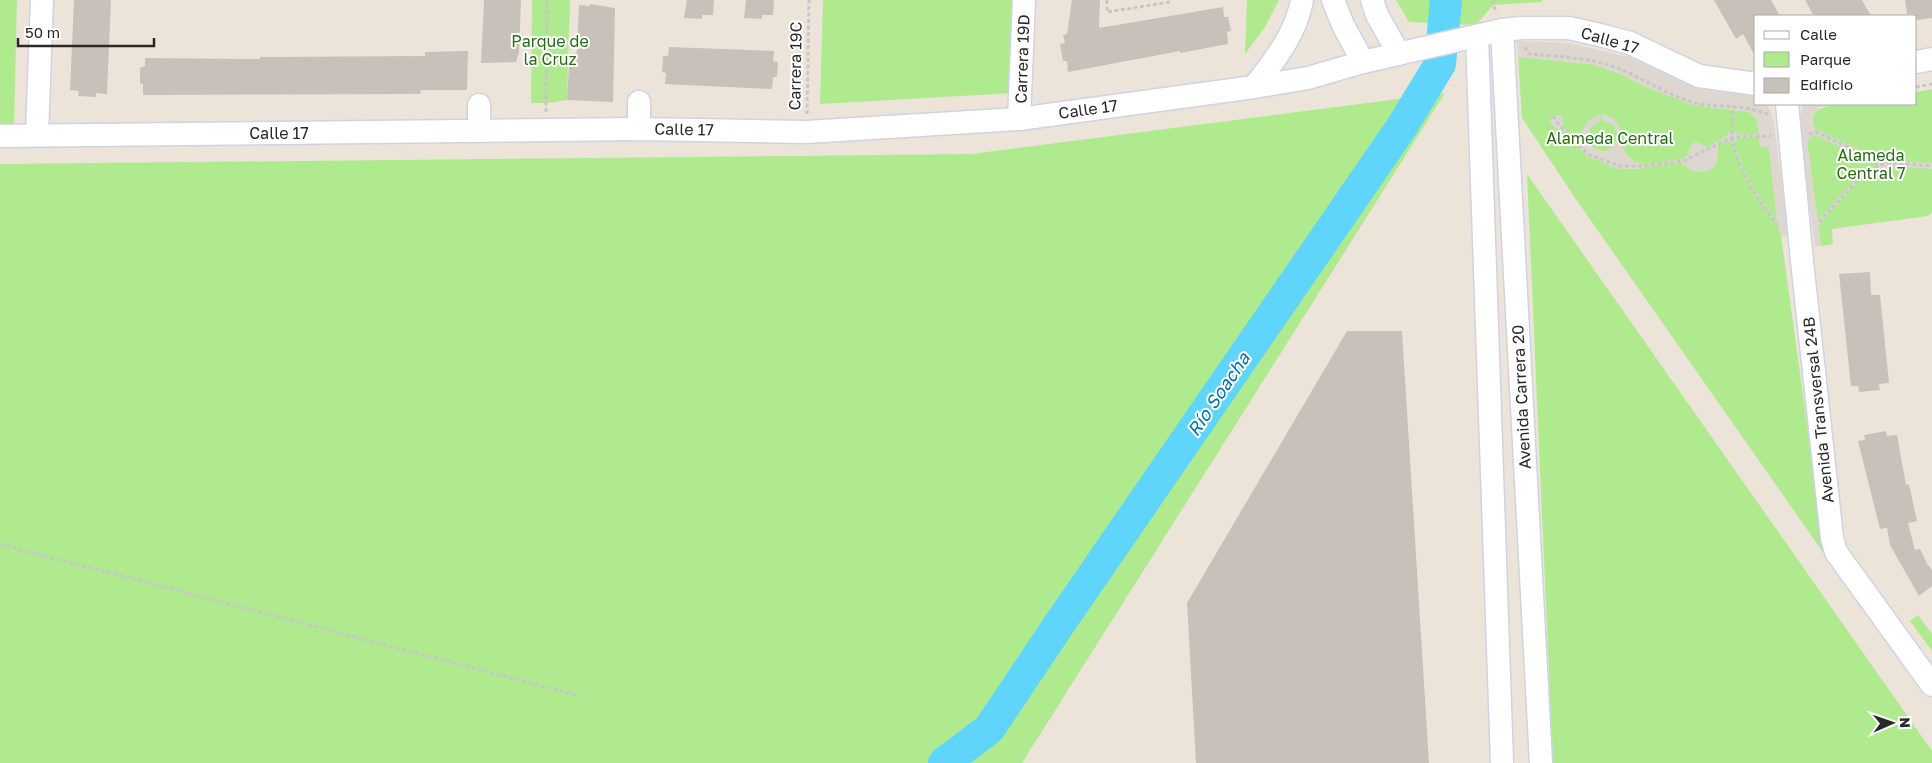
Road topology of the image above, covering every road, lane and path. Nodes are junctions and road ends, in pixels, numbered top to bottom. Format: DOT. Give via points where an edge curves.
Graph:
graph roads {
  1 [pos="42,0"];
  2 [pos="547,0"];
  3 [pos="809,0"];
  4 [pos="1024,0"];
  5 [pos="1107,0"];
  6 [pos="1170,0"];
  7 [pos="1302,0"];
  8 [pos="1333,0"];
  9 [pos="1372,0"];
  10 [pos="1512,29"];
  11 [pos="1468,38"];
  12 [pos="1398,54"];
  13 [pos="1932,59"];
  14 [pos="1363,62"];
  15 [pos="1917,62"];
  16 [pos="1754,84"];
  17 [pos="1932,84"];
  18 [pos="1254,87"];
  19 [pos="1917,87"];
  20 [pos="639,102"];
  21 [pos="479,105"];
  22 [pos="1733,111"];
  23 [pos="1553,116"];
  24 [pos="1020,118"];
  25 [pos="1788,119"];
  26 [pos="638,128"];
  27 [pos="544,129"];
  28 [pos="479,131"];
  29 [pos="807,132"];
  30 [pos="36,134"];
  31 [pos="0,136"];
  32 [pos="1733,137"];
  33 [pos="1887,162"];
  34 [pos="1932,166"];
  35 [pos="1798,226"];
  36 [pos="0,544"];
  37 [pos="1932,685"];
  38 [pos="580,696"];
  39 [pos="1502,763"];
  40 [pos="1541,763"];
  1 -- 30 [label="street"];
  2 -- 27 [label="path"];
  3 -- 29 [label="path, Carrera 19C"];
  4 -- 24 [label="street, Carrera 19D"];
  5 -- 6 [label="path" via="1107,12"];
  7 -- 18 [label="street" via="1282,51"];
  8 -- 14 [label="street"];
  9 -- 12 [label="street"];
  10 -- 11 [label="street, Calle 17"];
  10 -- 16 [label="street, Calle 17" via="1569,28 1600,34 1630,43 1699,76"];
  10 -- 25 [label="path" via="1528,54 1592,61 1694,102 1760,110 1773,117"];
  10 -- 40 [label="street, Avenida Carrera 20"];
  11 -- 12 [label="street, Calle 17"];
  11 -- 39 [label="street, Avenida Carrera 20"];
  12 -- 14 [label="street, Calle 17"];
  13 -- 15 [label="street"];
  14 -- 18 [label="street, Calle 17" via="1308,78"];
  17 -- 19 [label="path"];
  18 -- 24 [label="street, Calle 17"];
  20 -- 26 [label="street"];
  21 -- 28 [label="street"];
  22 -- 32 [label="path"];
  23 -- 32 [label="path" via="1588,154 1620,166 1683,161"];
  24 -- 29 [label="street, Calle 17"];
  25 -- 32 [label="path"];
  25 -- 33 [label="path" via="1880,162"];
  25 -- 35 [label="street, Avenida Transversal 24B"];
  26 -- 27 [label="street, Calle 17"];
  26 -- 29 [label="street, Calle 17"];
  27 -- 28 [label="street, Calle 17"];
  28 -- 30 [label="street, Calle 17"];
  30 -- 31 [label="street, Calle 17"];
  32 -- 35 [label="path" via="1747,179 1778,226"];
  33 -- 34 [label="path"];
  33 -- 35 [label="path" via="1863,175 1818,223"];
  35 -- 37 [label="street, Avenida Transversal 24B" via="1836,552"];
  36 -- 38 [label="path"];
}
